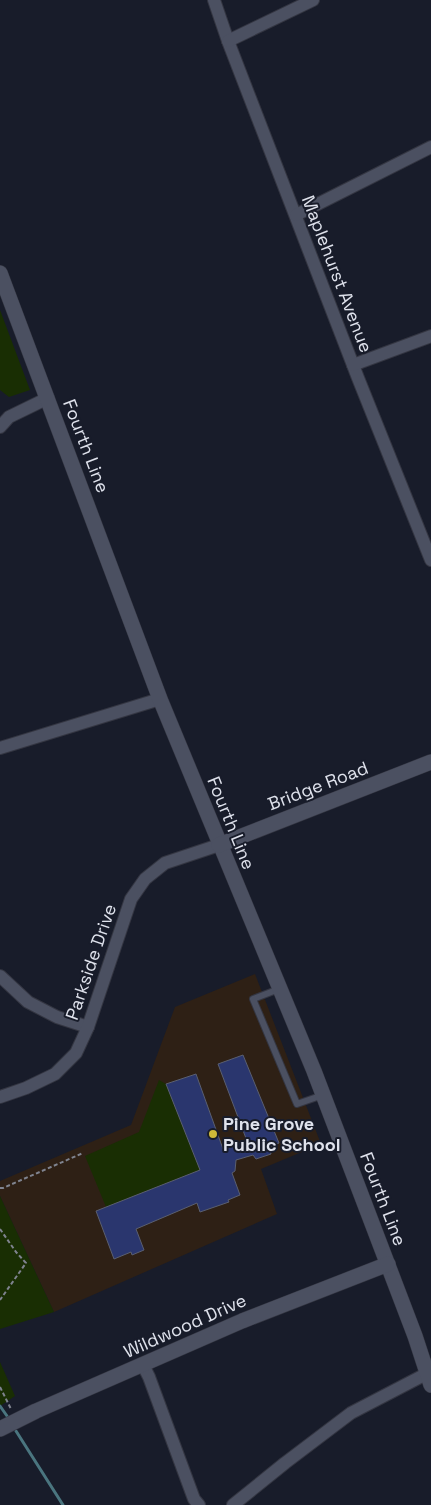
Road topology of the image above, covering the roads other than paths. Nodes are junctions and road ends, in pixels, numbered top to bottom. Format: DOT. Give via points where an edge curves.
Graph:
graph roads {
  1 [pos="214,0"];
  2 [pos="313,0"];
  3 [pos="228,41"];
  4 [pos="431,147"];
  5 [pos="296,215"];
  6 [pos="0,273"];
  7 [pos="431,336"];
  8 [pos="353,365"];
  9 [pos="48,398"];
  10 [pos="0,428"];
  11 [pos="431,560"];
  12 [pos="160,699"];
  13 [pos="0,748"];
  14 [pos="431,762"];
  15 [pos="219,844"];
  16 [pos="0,976"];
  17 [pos="279,988"];
  18 [pos="88,1027"];
  19 [pos="323,1095"];
  20 [pos="0,1097"];
  21 [pos="388,1264"];
  22 [pos="143,1365"];
  23 [pos="429,1380"];
  24 [pos="0,1429"];
  25 [pos="199,1505"];
  26 [pos="233,1505"];
  1 -- 3 [label="street, Maplehurst Avenue"];
  2 -- 3 [label="street"];
  3 -- 5 [label="street, Maplehurst Avenue"];
  4 -- 5 [label="street"];
  5 -- 8 [label="street, Maplehurst Avenue"];
  6 -- 9 [label="street, Fourth Line"];
  7 -- 8 [label="street"];
  8 -- 11 [label="street, Maplehurst Avenue"];
  9 -- 10 [label="street" via="9,417"];
  9 -- 12 [label="street, Fourth Line"];
  12 -- 13 [label="street"];
  12 -- 15 [label="street, Fourth Line"];
  14 -- 15 [label="street, Bridge Road"];
  15 -- 17 [label="street, Fourth Line"];
  15 -- 18 [label="street, Parkside Drive" via="165,863 145,878 132,899"];
  16 -- 18 [label="street" via="28,1002 57,1017"];
  17 -- 19 [label="street, Fourth Line"];
  17 -- 19 [label="lane" via="253,999 297,1104"];
  18 -- 20 [label="street, Parkside Drive" via="76,1053 55,1074"];
  19 -- 21 [label="street, Fourth Line"];
  21 -- 22 [label="street, Wildwood Drive" via="242,1321"];
  21 -- 23 [label="street, Fourth Line"];
  22 -- 24 [label="street, Wildwood Drive"];
  22 -- 25 [label="street"];
  23 -- 26 [label="street" via="351,1413"];
}
